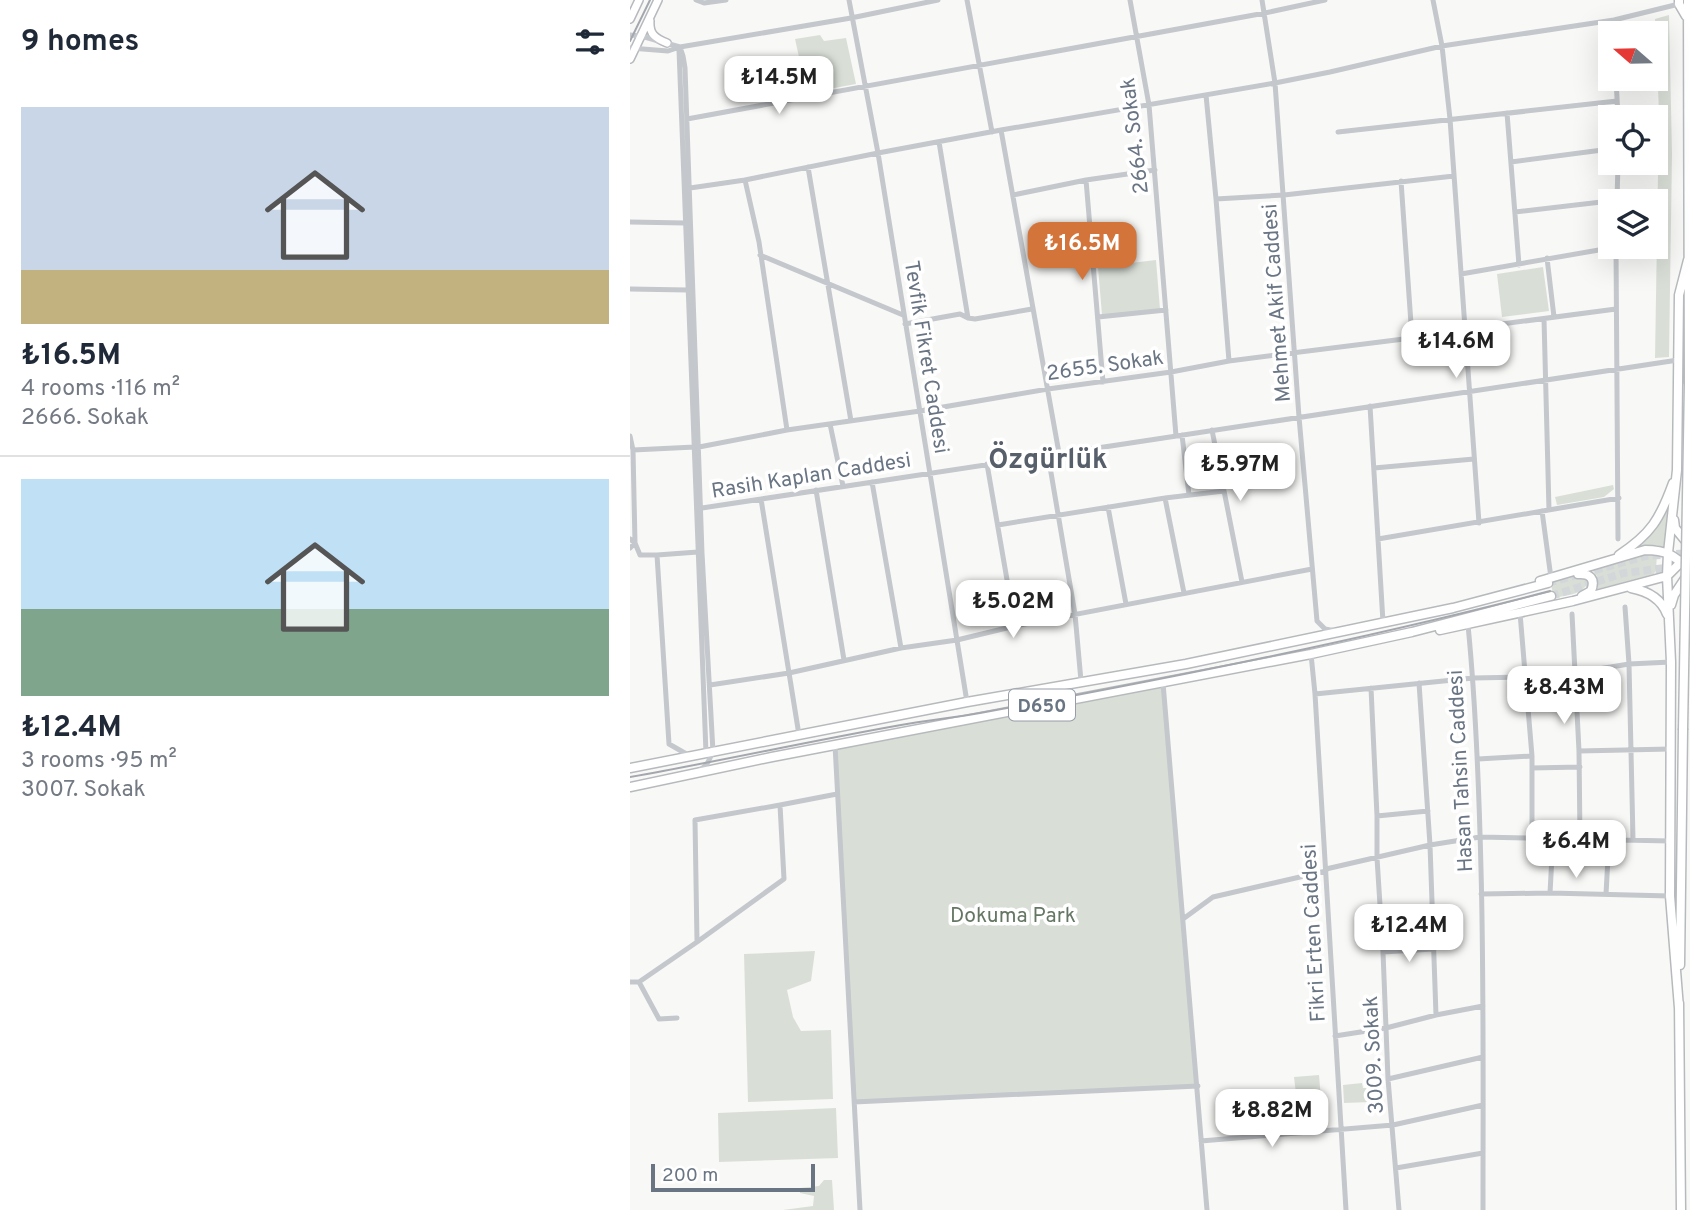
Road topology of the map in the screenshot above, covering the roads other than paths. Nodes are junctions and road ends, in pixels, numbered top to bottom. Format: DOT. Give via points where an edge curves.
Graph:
graph roads {
  1 [pos="639,0"];
  2 [pos="658,0"];
  3 [pos="696,0"];
  4 [pos="726,0"];
  5 [pos="849,0"];
  6 [pos="938,0"];
  7 [pos="967,0"];
  8 [pos="1130,0"];
  9 [pos="1262,0"];
  10 [pos="1325,0"];
  11 [pos="1433,0"];
  12 [pos="1682,1"];
  13 [pos="1265,13"];
  14 [pos="650,16"];
  15 [pos="851,18"];
  16 [pos="630,19"];
  17 [pos="1614,20"];
  18 [pos="630,35"];
  19 [pos="641,36"];
  20 [pos="1136,37"];
  21 [pos="667,43"];
  22 [pos="1442,46"];
  23 [pos="680,47"];
  24 [pos="632,48"];
  25 [pos="630,59"];
  26 [pos="978,66"];
  27 [pos="1276,83"];
  28 [pos="866,87"];
  29 [pos="1617,91"];
  30 [pos="1206,95"];
  31 [pos="1617,101"];
  32 [pos="1149,105"];
  33 [pos="1617,105"];
  34 [pos="1507,113"];
  35 [pos="687,119"];
  36 [pos="1450,119"];
  37 [pos="1001,130"];
  38 [pos="992,132"];
  39 [pos="1338,132"];
  40 [pos="939,142"];
  41 [pos="1598,151"];
  42 [pos="878,153"];
  43 [pos="1511,162"];
  44 [pos="808,167"];
  45 [pos="1155,170"];
  46 [pos="1454,176"];
  47 [pos="745,180"];
  48 [pos="1086,180"];
  49 [pos="1401,181"];
  50 [pos="690,188"];
  51 [pos="1013,195"];
  52 [pos="1284,195"];
  53 [pos="1216,199"];
  54 [pos="1598,202"];
  55 [pos="1515,212"];
  56 [pos="630,222"];
  57 [pos="685,223"];
  58 [pos="1598,250"];
  59 [pos="760,255"];
  60 [pos="1547,258"];
  61 [pos="1616,259"];
  62 [pos="1688,260"];
  63 [pos="1519,264"];
  64 [pos="1461,274"];
  65 [pos="828,282"];
  66 [pos="630,289"];
  67 [pos="687,290"];
  68 [pos="1032,309"];
  69 [pos="1616,309"];
  70 [pos="1166,310"];
  71 [pos="903,315"];
  72 [pos="1098,317"];
  73 [pos="1554,317"];
  74 [pos="968,318"];
  75 [pos="1544,319"];
  76 [pos="905,324"];
  77 [pos="1464,329"];
  78 [pos="1412,338"];
  79 [pos="1296,354"];
  80 [pos="1678,359"];
  81 [pos="1229,361"];
  82 [pos="1618,368"];
  83 [pos="1171,372"];
  84 [pos="1546,380"];
  85 [pos="1104,382"];
  86 [pos="1689,383"];
  87 [pos="1048,389"];
  88 [pos="1468,391"];
  89 [pos="1370,406"];
  90 [pos="920,411"];
  91 [pos="1299,417"];
  92 [pos="851,421"];
  93 [pos="830,424"];
  94 [pos="787,430"];
  95 [pos="1212,430"];
  96 [pos="1179,435"];
  97 [pos="630,436"];
  98 [pos="697,447"];
  99 [pos="633,450"];
  100 [pos="1059,453"];
  101 [pos="1048,455"];
  102 [pos="1474,459"];
  103 [pos="987,464"];
  104 [pos="1374,468"];
  105 [pos="1677,470"];
  106 [pos="930,473"];
  107 [pos="872,482"];
  108 [pos="843,486"];
  109 [pos="816,490"];
  110 [pos="1224,491"];
  111 [pos="1189,495"];
  112 [pos="1165,498"];
  113 [pos="1619,498"];
  114 [pos="761,499"];
  115 [pos="1108,507"];
  116 [pos="702,508"];
  117 [pos="1546,511"];
  118 [pos="1058,514"];
  119 [pos="1673,514"];
  120 [pos="1479,523"];
  121 [pos="998,525"];
  122 [pos="1378,539"];
  123 [pos="1618,539"];
  124 [pos="632,544"];
  125 [pos="1690,546"];
  126 [pos="698,552"];
  127 [pos="1668,553"];
  128 [pos="1690,553"];
  129 [pos="657,555"];
  130 [pos="1611,561"];
  131 [pos="1682,563"];
  132 [pos="1312,569"];
  133 [pos="1690,571"];
  134 [pos="1564,574"];
  135 [pos="1667,576"];
  136 [pos="1549,580"];
  137 [pos="1242,582"];
  138 [pos="1621,588"];
  139 [pos="1184,593"];
  140 [pos="1551,596"];
  141 [pos="1573,601"];
  142 [pos="1126,604"];
  143 [pos="1625,607"];
  144 [pos="1520,613"];
  145 [pos="1075,614"];
  146 [pos="1572,614"];
  147 [pos="1670,615"];
  148 [pos="1383,622"];
  149 [pos="1468,625"];
  150 [pos="1015,626"];
  151 [pos="1339,632"];
  152 [pos="1412,632"];
  153 [pos="957,640"];
  154 [pos="901,648"];
  155 [pos="1311,654"];
  156 [pos="844,660"];
  157 [pos="1671,662"];
  158 [pos="1629,664"];
  159 [pos="789,673"];
  160 [pos="1574,673"];
  161 [pos="1525,677"];
  162 [pos="1473,678"];
  163 [pos="1082,681"];
  164 [pos="1163,683"];
  165 [pos="1419,683"];
  166 [pos="710,685"];
  167 [pos="1371,688"];
  168 [pos="1315,694"];
  169 [pos="967,702"];
  170 [pos="982,716"];
  171 [pos="799,735"];
  172 [pos="835,745"];
  173 [pos="1671,749"];
  174 [pos="1631,750"];
  175 [pos="1579,751"];
  176 [pos="709,752"];
  177 [pos="691,756"];
  178 [pos="1532,756"];
  179 [pos="1478,759"];
  180 [pos="1580,767"];
  181 [pos="630,768"];
  182 [pos="1532,768"];
  183 [pos="698,772"];
  184 [pos="630,787"];
  185 [pos="837,794"];
  186 [pos="780,805"];
  187 [pos="1428,811"];
  188 [pos="1377,816"];
  189 [pos="1480,837"];
  190 [pos="1532,838"];
  191 [pos="1553,838"];
  192 [pos="1580,838"];
  193 [pos="1609,839"];
  194 [pos="1633,839"];
  195 [pos="1671,841"];
  196 [pos="1430,845"];
  197 [pos="1377,858"];
  198 [pos="1326,870"];
  199 [pos="1550,893"];
  200 [pos="1482,894"];
  201 [pos="1606,894"];
  202 [pos="1671,896"];
  203 [pos="1183,919"];
  204 [pos="697,942"];
  205 [pos="1433,949"];
  206 [pos="1383,952"];
  207 [pos="630,982"];
  208 [pos="639,982"];
  209 [pos="1483,1006"];
  210 [pos="1679,1008"];
  211 [pos="1436,1015"];
  212 [pos="677,1018"];
  213 [pos="1386,1028"];
  214 [pos="1335,1036"];
  215 [pos="1483,1057"];
  216 [pos="1388,1079"];
  217 [pos="1198,1086"];
  218 [pos="853,1102"];
  219 [pos="1483,1105"];
  220 [pos="1393,1125"];
  221 [pos="1341,1130"];
  222 [pos="1201,1141"];
  223 [pos="1483,1153"];
  224 [pos="1396,1168"];
  225 [pos="860,1210"];
  226 [pos="1207,1210"];
  227 [pos="1346,1210"];
  228 [pos="1399,1210"];
  229 [pos="1481,1210"];
  230 [pos="1681,1210"];
  1 -- 16 [label="main road"];
  2 -- 14 [label="main road"];
  3 -- 4 [label="street"];
  5 -- 15 [label="street, Tevfik Fikret Caddesi"];
  6 -- 15 [label="street"];
  7 -- 26 [label="street"];
  8 -- 20 [label="street, 2664. Sokak"];
  9 -- 13 [label="street, Mehmet Akif Caddesi"];
  10 -- 13 [label="street"];
  11 -- 22 [label="street"];
  12 -- 17 [label="street"];
  12 -- 62 [label="highway" via="1687,19"];
  13 -- 20 [label="street"];
  13 -- 27 [label="street, Mehmet Akif Caddesi"];
  14 -- 19 [label="main road"];
  14 -- 21 [label="main road" via="651,33"];
  15 -- 23 [label="street"];
  15 -- 28 [label="street, Tevfik Fikret Caddesi"];
  17 -- 22 [label="street"];
  18 -- 19 [label="street"];
  19 -- 21 [label="street"];
  19 -- 24 [label="main road"];
  20 -- 26 [label="street"];
  20 -- 32 [label="street, 2664. Sokak"];
  21 -- 23 [label="street"];
  22 -- 27 [label="street"];
  22 -- 36 [label="street"];
  23 -- 24 [label="street" via="668,51"];
  23 -- 35 [label="street"];
  23 -- 57 [label="street"];
  24 -- 25 [label="main road"];
  26 -- 28 [label="street"];
  26 -- 38 [label="street"];
  27 -- 30 [label="street"];
  27 -- 52 [label="street, Mehmet Akif Caddesi"];
  28 -- 35 [label="street"];
  28 -- 42 [label="street, Tevfik Fikret Caddesi"];
  29 -- 31 [label="street"];
  30 -- 32 [label="street"];
  30 -- 53 [label="street"];
  31 -- 33 [label="street"];
  31 -- 34 [label="street"];
  32 -- 37 [label="street"];
  32 -- 45 [label="street, 2664. Sokak"];
  34 -- 36 [label="street"];
  34 -- 43 [label="street"];
  35 -- 50 [label="street"];
  36 -- 39 [label="street"];
  36 -- 46 [label="street"];
  37 -- 38 [label="street"];
  37 -- 51 [label="street"];
  38 -- 40 [label="street"];
  40 -- 42 [label="street"];
  40 -- 74 [label="street"];
  41 -- 43 [label="street"];
  42 -- 44 [label="street"];
  42 -- 71 [label="street, Tevfik Fikret Caddesi"];
  43 -- 55 [label="street"];
  44 -- 47 [label="street"];
  44 -- 65 [label="street"];
  45 -- 48 [label="street"];
  45 -- 70 [label="street, 2664. Sokak"];
  46 -- 49 [label="street"];
  46 -- 64 [label="street"];
  47 -- 50 [label="street"];
  47 -- 59 [label="street"];
  48 -- 51 [label="street"];
  48 -- 72 [label="street"];
  49 -- 52 [label="street"];
  49 -- 78 [label="street"];
  50 -- 98 [label="street"];
  51 -- 68 [label="street"];
  52 -- 53 [label="street"];
  52 -- 79 [label="street, Mehmet Akif Caddesi"];
  53 -- 81 [label="street"];
  54 -- 55 [label="street"];
  55 -- 63 [label="street"];
  56 -- 57 [label="street"];
  57 -- 67 [label="street"];
  58 -- 60 [label="street"];
  59 -- 65 [label="street"];
  59 -- 94 [label="street"];
  60 -- 63 [label="street"];
  60 -- 73 [label="street"];
  61 -- 69 [label="street"];
  62 -- 80 [label="highway" via="1679,295"];
  62 -- 86 [label="highway"];
  63 -- 64 [label="street"];
  64 -- 77 [label="street"];
  65 -- 71 [label="street"];
  65 -- 92 [label="street"];
  66 -- 67 [label="street"];
  67 -- 98 [label="street"];
  68 -- 74 [label="street"];
  68 -- 87 [label="street"];
  69 -- 73 [label="street, 2655. Sokak"];
  69 -- 82 [label="street"];
  70 -- 72 [label="street"];
  70 -- 83 [label="street, 2664. Sokak"];
  71 -- 76 [label="street, Tevfik Fikret Caddesi"];
  72 -- 85 [label="street"];
  73 -- 75 [label="street, 2655. Sokak"];
  74 -- 76 [label="street" via="960,314"];
  75 -- 77 [label="street, 2655. Sokak"];
  75 -- 84 [label="street"];
  76 -- 90 [label="street, Tevfik Fikret Caddesi"];
  77 -- 78 [label="street, 2655. Sokak"];
  77 -- 88 [label="street"];
  78 -- 79 [label="street, 2655. Sokak"];
  79 -- 81 [label="street, 2655. Sokak"];
  79 -- 91 [label="street, Mehmet Akif Caddesi"];
  80 -- 82 [label="street, Rasih Kaplan Caddesi"];
  80 -- 105 [label="highway"];
  81 -- 83 [label="street, 2655. Sokak"];
  82 -- 84 [label="street, Rasih Kaplan Caddesi"];
  82 -- 113 [label="street"];
  83 -- 85 [label="street, 2655. Sokak"];
  83 -- 96 [label="street, 2664. Sokak"];
  84 -- 88 [label="street, Rasih Kaplan Caddesi"];
  84 -- 117 [label="street"];
  85 -- 87 [label="street, 2655. Sokak"];
  86 -- 210 [label="highway, bridge"];
  87 -- 90 [label="street, 2655. Sokak"];
  87 -- 100 [label="street"];
  88 -- 89 [label="street, Rasih Kaplan Caddesi"];
  88 -- 102 [label="street"];
  89 -- 91 [label="street, Rasih Kaplan Caddesi"];
  89 -- 104 [label="street"];
  90 -- 92 [label="street, 2655. Sokak"];
  90 -- 106 [label="street, Tevfik Fikret Caddesi"];
  91 -- 95 [label="street, Rasih Kaplan Caddesi"];
  91 -- 132 [label="street, Mehmet Akif Caddesi"];
  92 -- 93 [label="street, 2655. Sokak"];
  93 -- 94 [label="street, 2655. Sokak"];
  93 -- 108 [label="street"];
  94 -- 98 [label="street, 2655. Sokak"];
  95 -- 96 [label="street, Rasih Kaplan Caddesi"];
  95 -- 110 [label="street"];
  96 -- 100 [label="street, Rasih Kaplan Caddesi"];
  96 -- 111 [label="street, 2664. Sokak"];
  97 -- 99 [label="street"];
  98 -- 99 [label="street, 2655. Sokak"];
  98 -- 116 [label="street"];
  98 -- 126 [label="street"];
  99 -- 124 [label="street"];
  100 -- 101 [label="street, Rasih Kaplan Caddesi"];
  101 -- 103 [label="street, Rasih Kaplan Caddesi"];
  101 -- 118 [label="street"];
  102 -- 104 [label="street"];
  102 -- 120 [label="street"];
  103 -- 106 [label="street, Rasih Kaplan Caddesi"];
  103 -- 121 [label="street"];
  104 -- 122 [label="street"];
  105 -- 119 [label="highway"];
  105 -- 130 [label="highway" via="1650,531"];
  106 -- 107 [label="street, Rasih Kaplan Caddesi"];
  106 -- 153 [label="street, Tevfik Fikret Caddesi"];
  107 -- 108 [label="street, Rasih Kaplan Caddesi"];
  107 -- 154 [label="street"];
  108 -- 109 [label="street, Rasih Kaplan Caddesi"];
  109 -- 114 [label="street, Rasih Kaplan Caddesi"];
  109 -- 156 [label="street"];
  110 -- 111 [label="street"];
  110 -- 137 [label="street"];
  111 -- 112 [label="street"];
  112 -- 115 [label="street"];
  112 -- 139 [label="street"];
  113 -- 117 [label="street"];
  113 -- 123 [label="street"];
  114 -- 116 [label="street, Rasih Kaplan Caddesi"];
  114 -- 159 [label="street"];
  115 -- 118 [label="street"];
  115 -- 142 [label="street"];
  116 -- 166 [label="street"];
  117 -- 120 [label="street"];
  117 -- 136 [label="street"];
  118 -- 121 [label="street"];
  118 -- 145 [label="street"];
  119 -- 125 [label="highway" via="1675,528"];
  119 -- 127 [label="highway"];
  120 -- 122 [label="street"];
  121 -- 150 [label="street"];
  122 -- 148 [label="street"];
  124 -- 129 [label="street" via="640,555"];
  126 -- 129 [label="street"];
  126 -- 176 [label="street"];
  127 -- 130 [label="highway" via="1645,550"];
  127 -- 131 [label="highway"];
  127 -- 135 [label="highway"];
  128 -- 131 [label="highway"];
  129 -- 177 [label="street" via="669,744"];
  130 -- 134 [label="highway"];
  131 -- 133 [label="highway"];
  131 -- 135 [label="highway"];
  132 -- 137 [label="street"];
  132 -- 151 [label="street, Mehmet Akif Caddesi" via="1317,621 1325,629"];
  133 -- 147 [label="highway" via="1674,595"];
  134 -- 136 [label="highway"];
  134 -- 141 [label="highway" via="1591,577 1591,591"];
  135 -- 138 [label="highway"];
  135 -- 147 [label="highway"];
  136 -- 148 [label="highway, D650"];
  137 -- 139 [label="street"];
  138 -- 141 [label="highway"];
  138 -- 147 [label="highway" via="1649,593"];
  139 -- 142 [label="street"];
  140 -- 152 [label="highway, D650"];
  141 -- 144 [label="highway"];
  142 -- 145 [label="street"];
  143 -- 158 [label="street"];
  144 -- 149 [label="highway"];
  144 -- 161 [label="street"];
  145 -- 150 [label="street"];
  145 -- 163 [label="street"];
  146 -- 160 [label="street"];
  147 -- 157 [label="highway"];
  148 -- 151 [label="highway, D650"];
  149 -- 152 [label="highway"];
  149 -- 162 [label="street, Hasan Tahsin Caddesi"];
  150 -- 153 [label="street"];
  151 -- 163 [label="highway, D650"];
  152 -- 155 [label="highway, D650"];
  153 -- 154 [label="street"];
  153 -- 169 [label="street, Tevfik Fikret Caddesi"];
  154 -- 156 [label="street"];
  155 -- 164 [label="highway, D650"];
  155 -- 168 [label="street, Fikri Erten Caddesi"];
  156 -- 159 [label="street"];
  157 -- 158 [label="street"];
  157 -- 173 [label="highway"];
  158 -- 160 [label="street"];
  158 -- 174 [label="street"];
  159 -- 166 [label="street"];
  159 -- 171 [label="street"];
  160 -- 161 [label="street"];
  160 -- 175 [label="street"];
  161 -- 162 [label="street"];
  161 -- 178 [label="street"];
  162 -- 165 [label="street"];
  162 -- 179 [label="street, Hasan Tahsin Caddesi"];
  163 -- 169 [label="highway, D650"];
  164 -- 170 [label="highway, D650"];
  164 -- 203 [label="street"];
  165 -- 167 [label="street"];
  165 -- 187 [label="street"];
  166 -- 176 [label="street"];
  167 -- 168 [label="street"];
  167 -- 188 [label="street, 3009. Sokak"];
  168 -- 198 [label="street, Fikri Erten Caddesi"];
  169 -- 170 [label="highway"];
  169 -- 171 [label="highway, D650"];
  170 -- 172 [label="highway, D650"];
  171 -- 176 [label="highway, D650"];
  172 -- 183 [label="highway, D650"];
  172 -- 185 [label="street"];
  173 -- 174 [label="street"];
  173 -- 195 [label="highway"];
  174 -- 175 [label="street"];
  174 -- 194 [label="street"];
  175 -- 180 [label="street"];
  176 -- 177 [label="highway, D650"];
  176 -- 183 [label="street" via="707,764"];
  177 -- 181 [label="highway, D650"];
  178 -- 179 [label="street"];
  178 -- 182 [label="street"];
  179 -- 189 [label="street, Hasan Tahsin Caddesi"];
  180 -- 182 [label="street"];
  180 -- 192 [label="street"];
  182 -- 190 [label="street"];
  183 -- 184 [label="highway, D650"];
  185 -- 186 [label="street"];
  185 -- 218 [label="street"];
  186 -- 204 [label="street" via="784,879"];
  186 -- 204 [label="street" via="695,820"];
  187 -- 188 [label="street"];
  187 -- 196 [label="street"];
  188 -- 197 [label="street, 3009. Sokak"];
  189 -- 190 [label="street"];
  189 -- 196 [label="street"];
  189 -- 200 [label="street, Hasan Tahsin Caddesi"];
  190 -- 191 [label="street"];
  191 -- 192 [label="street"];
  191 -- 199 [label="street"];
  192 -- 193 [label="street"];
  193 -- 194 [label="street"];
  193 -- 201 [label="street"];
  194 -- 195 [label="street"];
  195 -- 202 [label="highway"];
  196 -- 197 [label="street"];
  196 -- 205 [label="street"];
  197 -- 198 [label="street"];
  197 -- 206 [label="street, 3009. Sokak"];
  198 -- 203 [label="street" via="1213,897"];
  198 -- 214 [label="street, Fikri Erten Caddesi"];
  199 -- 200 [label="street"];
  199 -- 201 [label="street"];
  200 -- 209 [label="street, Hasan Tahsin Caddesi"];
  201 -- 202 [label="street"];
  202 -- 210 [label="highway"];
  203 -- 217 [label="street"];
  204 -- 208 [label="street"];
  205 -- 206 [label="street"];
  205 -- 211 [label="street"];
  206 -- 213 [label="street, 3009. Sokak"];
  207 -- 208 [label="street"];
  208 -- 212 [label="street" via="659,1019"];
  209 -- 211 [label="street"];
  209 -- 215 [label="street, Hasan Tahsin Caddesi"];
  210 -- 230 [label="highway"];
  211 -- 213 [label="street"];
  213 -- 214 [label="street"];
  213 -- 216 [label="street, 3009. Sokak"];
  214 -- 221 [label="street, Fikri Erten Caddesi"];
  215 -- 216 [label="street"];
  215 -- 219 [label="street, Hasan Tahsin Caddesi"];
  216 -- 220 [label="street, 3009. Sokak"];
  217 -- 218 [label="street"];
  217 -- 222 [label="street"];
  218 -- 225 [label="street"];
  219 -- 220 [label="street"];
  219 -- 223 [label="street, Hasan Tahsin Caddesi"];
  220 -- 221 [label="street"];
  220 -- 224 [label="street, 3009. Sokak"];
  221 -- 222 [label="street"];
  221 -- 227 [label="street, Fikri Erten Caddesi"];
  222 -- 226 [label="street"];
  223 -- 224 [label="street"];
  223 -- 229 [label="street, Hasan Tahsin Caddesi"];
  224 -- 228 [label="street, 3009. Sokak"];
}
